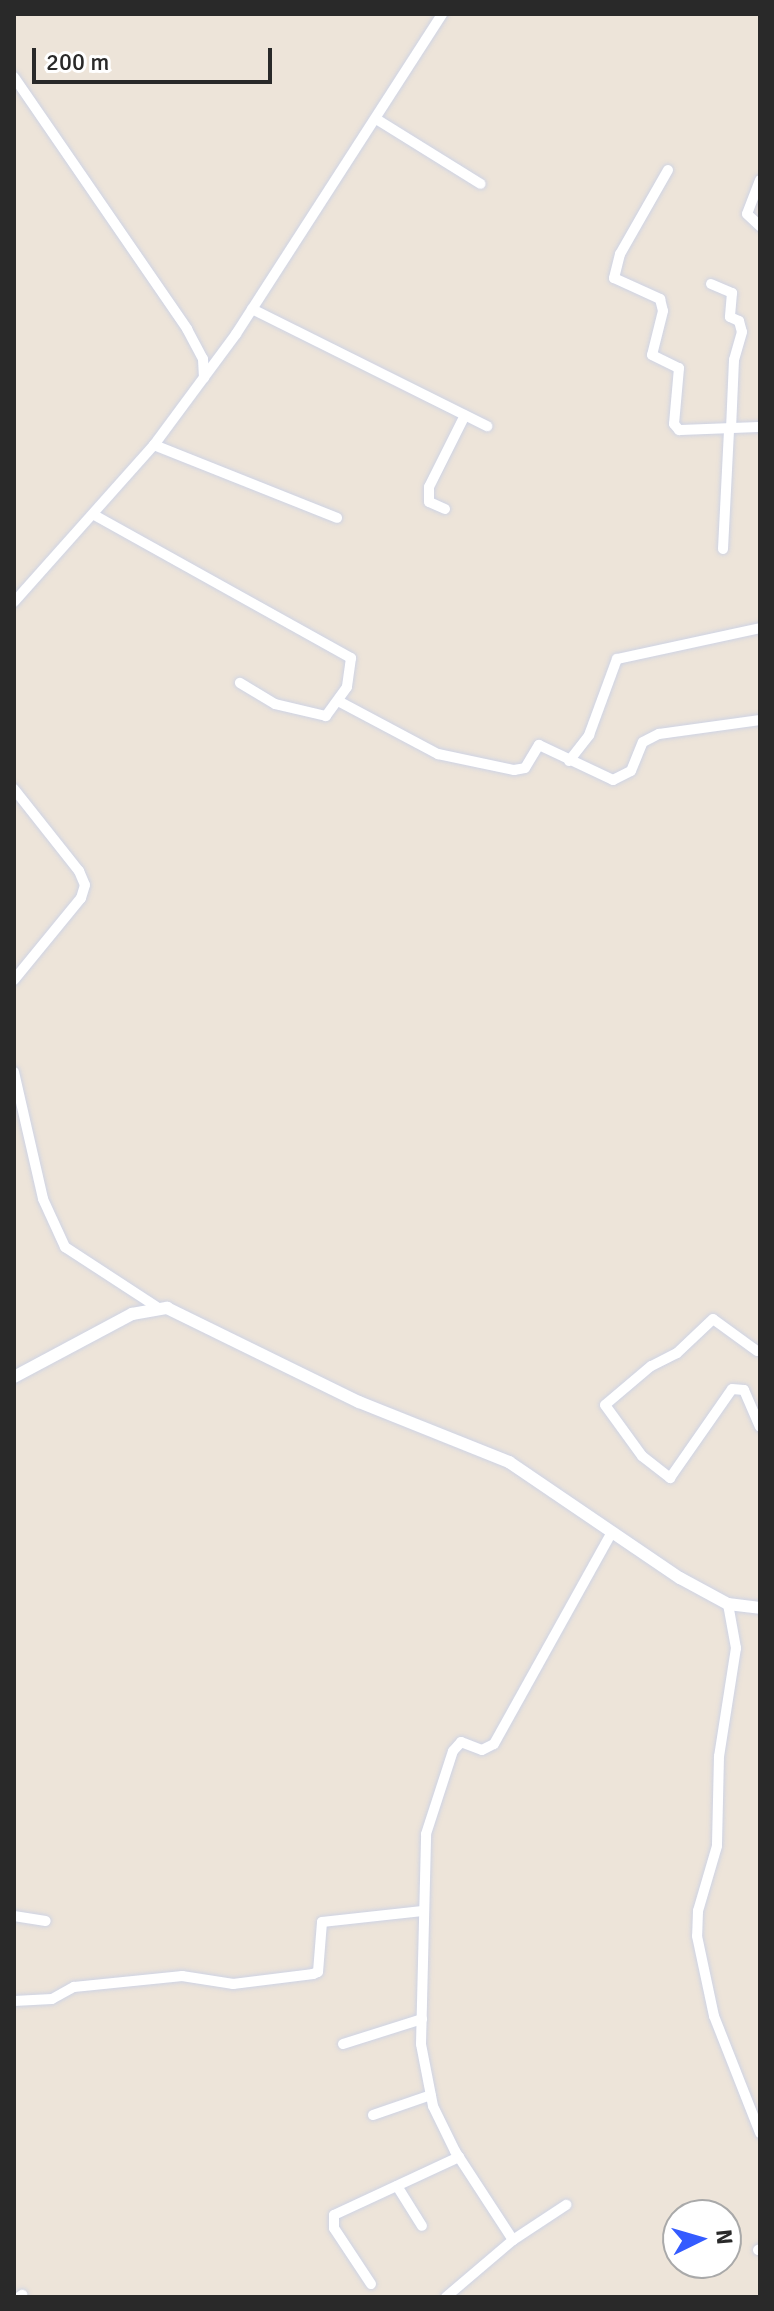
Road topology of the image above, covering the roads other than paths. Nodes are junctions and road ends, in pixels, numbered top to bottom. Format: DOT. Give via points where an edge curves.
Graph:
graph roads {
  1 [pos="442,14"];
  2 [pos="14,77"];
  3 [pos="376,119"];
  4 [pos="668,170"];
  5 [pos="760,180"];
  6 [pos="481,184"];
  7 [pos="760,226"];
  8 [pos="711,284"];
  9 [pos="252,309"];
  10 [pos="204,378"];
  11 [pos="465,415"];
  12 [pos="487,426"];
  13 [pos="760,427"];
  14 [pos="730,429"];
  15 [pos="154,445"];
  16 [pos="445,509"];
  17 [pos="96,516"];
  18 [pos="337,518"];
  19 [pos="723,549"];
  20 [pos="14,602"];
  21 [pos="760,628"];
  22 [pos="240,683"];
  23 [pos="340,702"];
  24 [pos="760,720"];
  25 [pos="569,761"];
  26 [pos="14,789"];
  27 [pos="14,980"];
  28 [pos="14,1072"];
  29 [pos="157,1307"];
  30 [pos="757,1351"];
  31 [pos="14,1377"];
  32 [pos="760,1427"];
  33 [pos="611,1534"];
  34 [pos="728,1604"];
  35 [pos="760,1608"];
  36 [pos="422,1911"];
  37 [pos="14,1916"];
  38 [pos="46,1921"];
  39 [pos="14,2001"];
  40 [pos="422,2019"];
  41 [pos="343,2044"];
  42 [pos="431,2095"];
  43 [pos="373,2115"];
  44 [pos="760,2133"];
  45 [pos="459,2157"];
  46 [pos="397,2186"];
  47 [pos="566,2205"];
  48 [pos="422,2226"];
  49 [pos="513,2240"];
  50 [pos="371,2284"];
  51 [pos="446,2297"];
  1 -- 3 [label="street"];
  2 -- 10 [label="street" via="187,329 203,359"];
  3 -- 6 [label="street"];
  3 -- 9 [label="street"];
  4 -- 14 [label="street" via="620,254 614,278 660,299 663,311 652,355 680,372 674,424 684,431"];
  5 -- 7 [label="street" via="747,214"];
  8 -- 14 [label="street" via="732,293 730,317 739,321 742,332 734,360"];
  9 -- 10 [label="street"];
  9 -- 11 [label="street"];
  10 -- 15 [label="street"];
  11 -- 12 [label="street"];
  11 -- 16 [label="street" via="429,487 429,502"];
  13 -- 14 [label="street"];
  14 -- 19 [label="street"];
  15 -- 17 [label="street"];
  15 -- 18 [label="street"];
  17 -- 20 [label="street"];
  17 -- 23 [label="street" via="343,652 352,667"];
  21 -- 25 [label="street" via="617,659 589,735"];
  22 -- 23 [label="street" via="275,704 307,714 326,716"];
  23 -- 25 [label="street" via="438,754 514,770 525,768 539,745"];
  24 -- 25 [label="street" via="659,734 643,742 623,778 613,780"];
  26 -- 27 [label="street" via="85,885 81,898"];
  28 -- 29 [label="street" via="43,1199 65,1247"];
  29 -- 31 [label="street" via="132,1314"];
  29 -- 33 [label="street" via="359,1402 509,1462"];
  30 -- 32 [label="street" via="713,1319 677,1353 651,1366 605,1405 642,1456 670,1478 732,1389 744,1390"];
  33 -- 34 [label="street"];
  33 -- 36 [label="street" via="494,1744 482,1750 461,1742 448,1759 426,1834"];
  34 -- 35 [label="street"];
  34 -- 44 [label="street" via="736,1648 719,1756 717,1846 698,1911 697,1936 714,2016"];
  36 -- 39 [label="street" via="322,1922 318,1972 313,1974 233,1984 182,1976 74,1987 52,1999"];
  36 -- 40 [label="street"];
  37 -- 38 [label="street"];
  40 -- 41 [label="street"];
  40 -- 42 [label="street"];
  42 -- 43 [label="street"];
  42 -- 45 [label="street" via="437,2119"];
  45 -- 46 [label="street"];
  45 -- 49 [label="street"];
  46 -- 48 [label="street"];
  46 -- 50 [label="street" via="334,2215 334,2228"];
  47 -- 49 [label="street"];
  49 -- 51 [label="street"];
}
